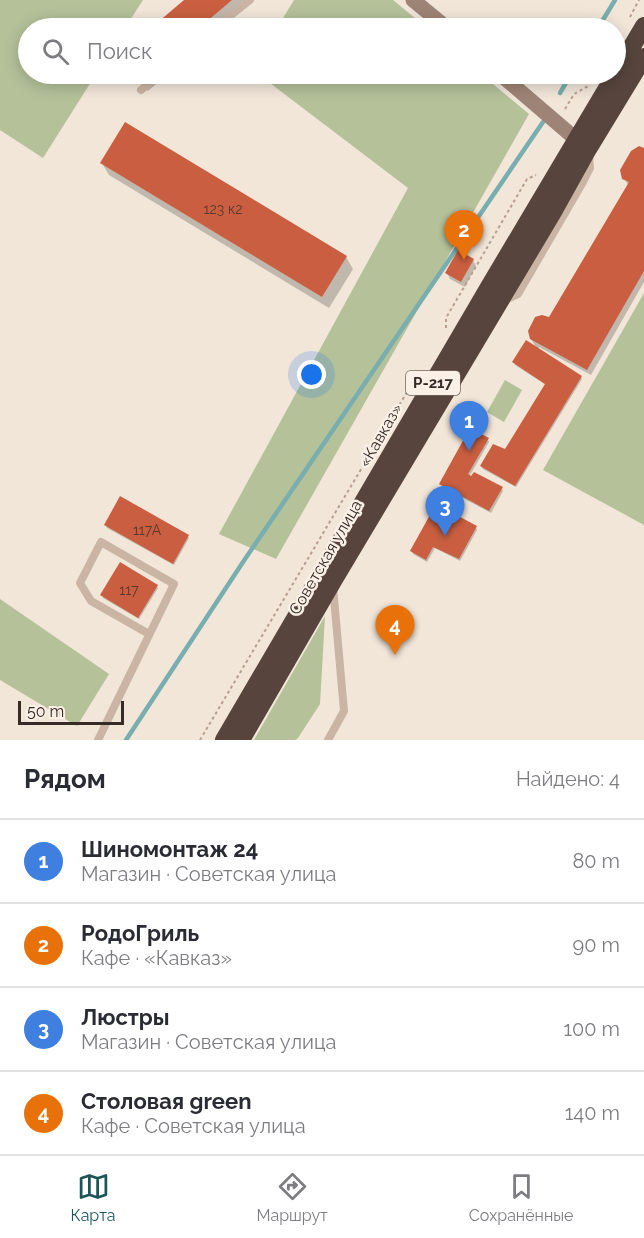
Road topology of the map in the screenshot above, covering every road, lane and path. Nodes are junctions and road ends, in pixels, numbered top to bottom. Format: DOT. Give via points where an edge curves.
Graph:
graph roads {
  1 [pos="250,0"];
  2 [pos="413,0"];
  3 [pos="228,18"];
  4 [pos="435,18"];
  5 [pos="644,26"];
  6 [pos="644,57"];
  7 [pos="626,60"];
  8 [pos="626,82"];
  9 [pos="148,84"];
  10 [pos="512,84"];
  11 [pos="590,84"];
  12 [pos="614,84"];
  13 [pos="625,84"];
  14 [pos="141,90"];
  15 [pos="557,122"];
  16 [pos="582,144"];
  17 [pos="543,172"];
  18 [pos="446,328"];
  19 [pos="462,365"];
  20 [pos="415,379"];
  21 [pos="333,581"];
  22 [pos="149,634"];
  23 [pos="98,740"];
  24 [pos="200,740"];
  25 [pos="224,740"];
  26 [pos="242,740"];
  27 [pos="328,740"];
  1 -- 3 [label="lane"];
  2 -- 4 [label="street"];
  5 -- 7 [label="highway, «Кавказ» / Р-217"];
  6 -- 8 [label="highway, «Кавказ» / Р-217"];
  9 -- 14 [label="lane"];
  10 -- 15 [label="street"];
  11 -- 15 [label="path" via="574,94"];
  12 -- 16 [label="highway, «Кавказ» / Р-217"];
  13 -- 16 [label="highway, «Кавказ» / Р-217"];
  15 -- 16 [label="street"];
  16 -- 19 [label="highway, «Кавказ» / Р-217" via="553,212"];
  16 -- 25 [label="highway, «Кавказ» / Р-217" via="483,297"];
  17 -- 18 [label="path" via="527,179 446,318"];
  19 -- 21 [label="highway, Советская улица / Р-217"];
  20 -- 24 [label="path"];
  21 -- 26 [label="highway, Советская улица / Р-217"];
  21 -- 27 [label="lane" via="344,711"];
  22 -- 22 [label="lane" via="174,584 101,542 80,583 91,601"];
  22 -- 23 [label="lane"];
}
